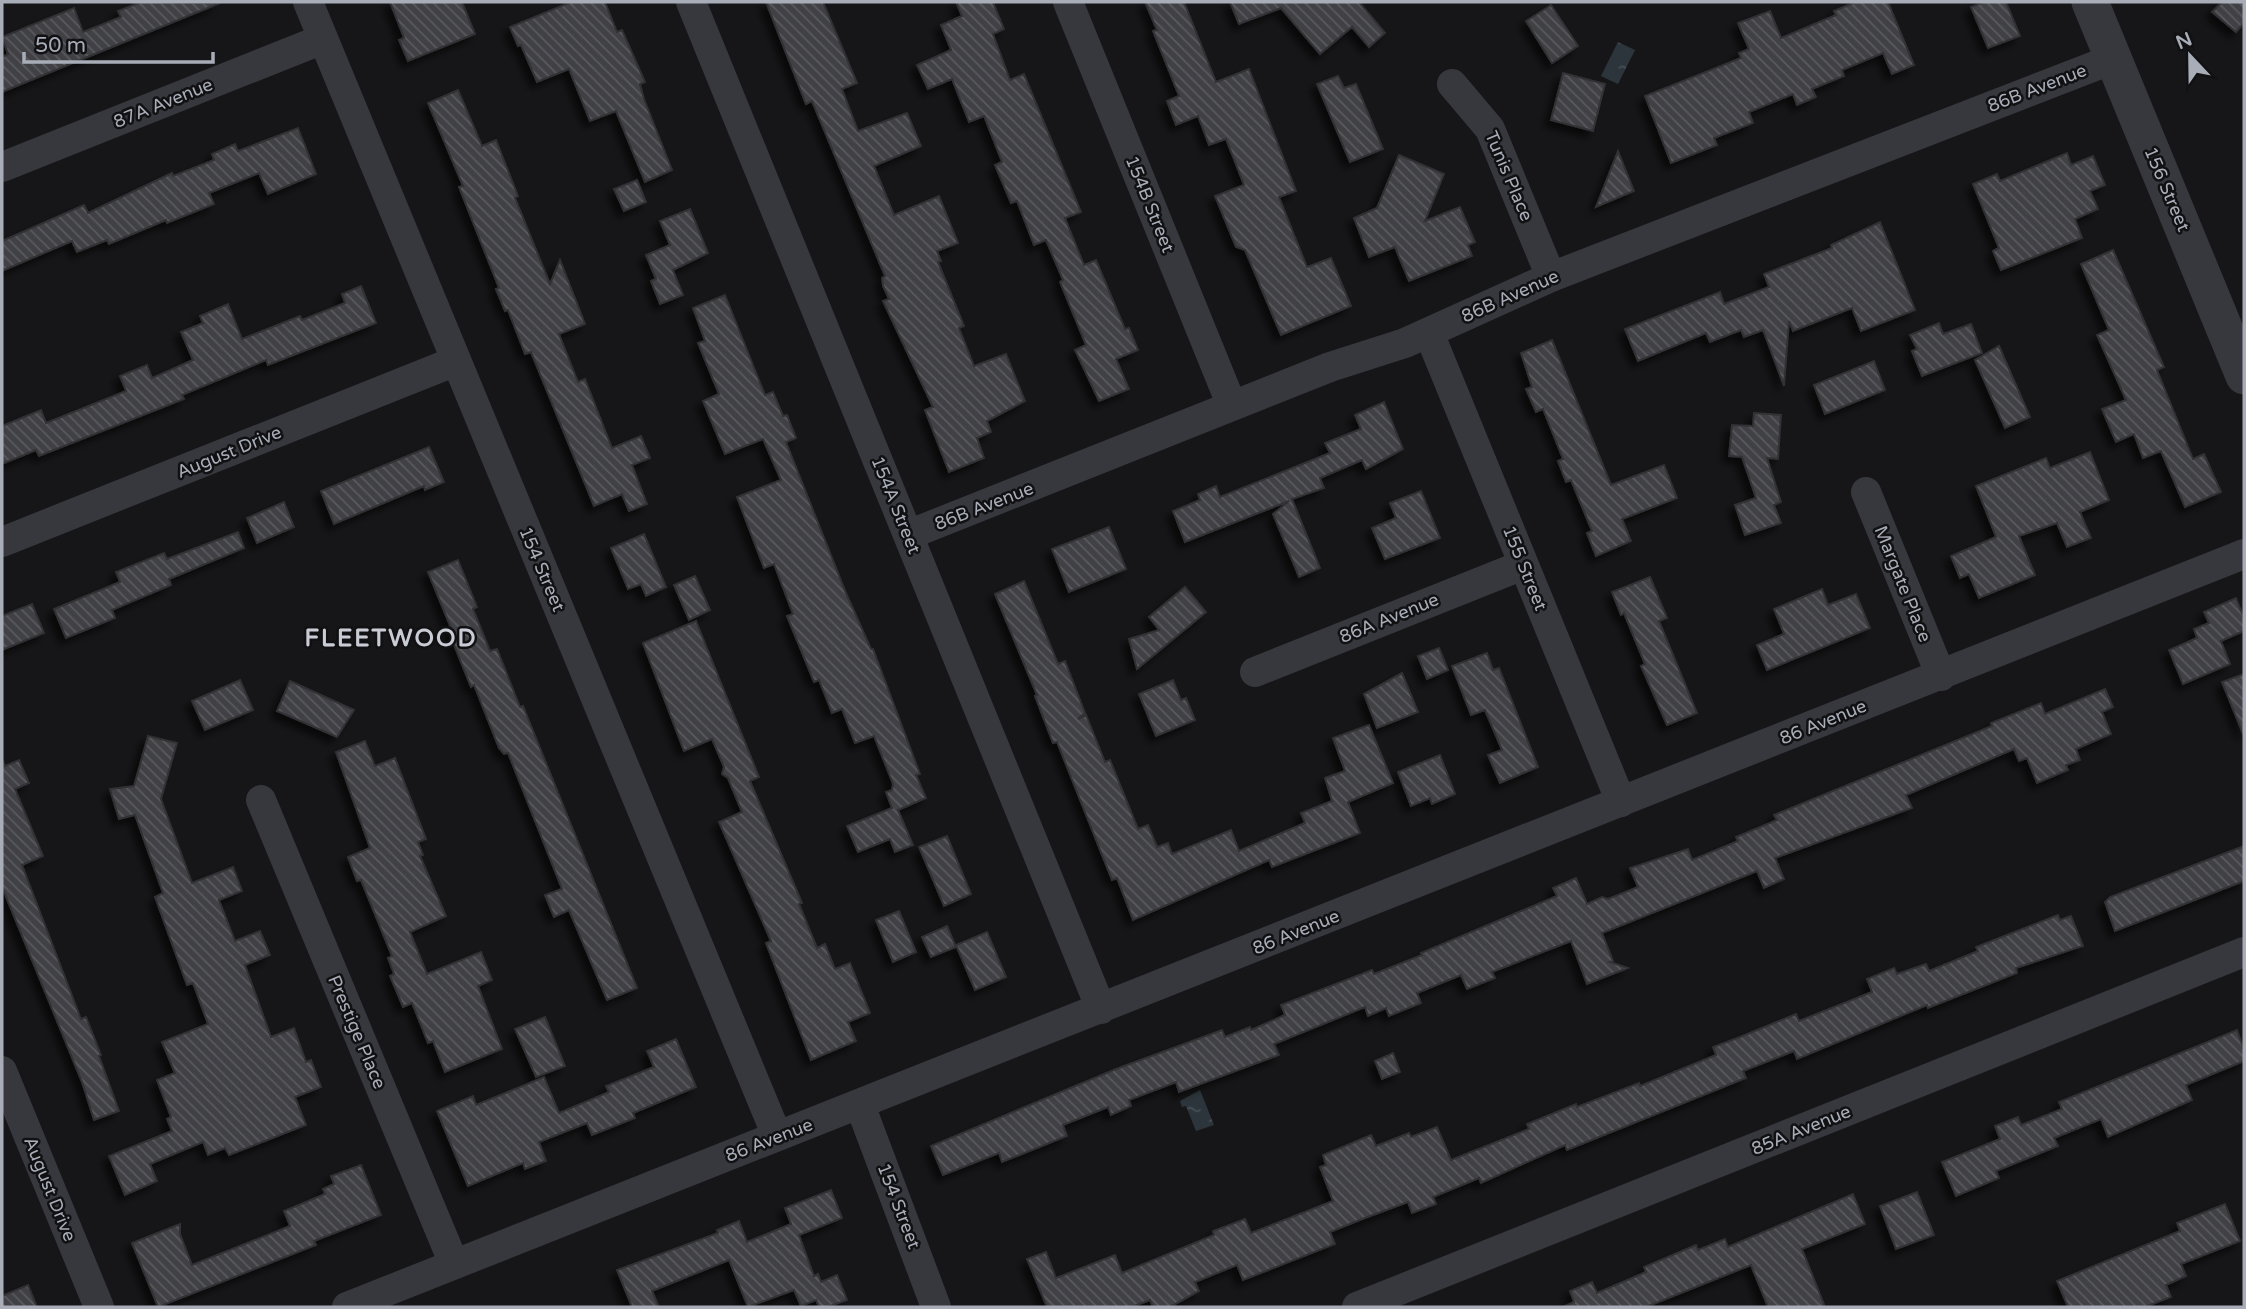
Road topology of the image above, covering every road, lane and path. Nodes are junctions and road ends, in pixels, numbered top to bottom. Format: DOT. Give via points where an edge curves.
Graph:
graph roads {
  1 [pos="308,2"];
  2 [pos="691,2"];
  3 [pos="1068,2"];
  4 [pos="2090,2"];
  5 [pos="323,39"];
  6 [pos="2113,59"];
  7 [pos="1452,84"];
  8 [pos="2,167"];
  9 [pos="1551,277"];
  10 [pos="1429,333"];
  11 [pos="456,361"];
  12 [pos="2244,376"];
  13 [pos="1232,406"];
  14 [pos="1866,492"];
  15 [pos="908,536"];
  16 [pos="2,542"];
  17 [pos="2244,554"];
  18 [pos="1523,565"];
  19 [pos="1255,672"];
  20 [pos="1941,676"];
  21 [pos="261,800"];
  22 [pos="1621,802"];
  23 [pos="2244,952"];
  24 [pos="1101,1009"];
  25 [pos="2,1072"];
  26 [pos="860,1105"];
  27 [pos="777,1136"];
  28 [pos="454,1264"];
  29 [pos="99,1307"];
  30 [pos="348,1307"];
  31 [pos="936,1307"];
  32 [pos="1357,1307"];
  1 -- 5 [label="street, 154 Street"];
  2 -- 15 [label="street, 154A Street"];
  3 -- 13 [label="street, 154B Street"];
  4 -- 6 [label="street, 156 Street"];
  5 -- 8 [label="street, 87A Avenue"];
  5 -- 11 [label="street, 154 Street"];
  6 -- 9 [label="street, 86B Avenue"];
  6 -- 12 [label="street, 156 Street"];
  7 -- 9 [label="street, Tunis Place" via="1490,129"];
  9 -- 10 [label="street, 86B Avenue"];
  10 -- 13 [label="street, 86B Avenue"];
  10 -- 18 [label="street, 155 Street"];
  11 -- 16 [label="street, August Drive"];
  11 -- 27 [label="street, 154 Street"];
  13 -- 15 [label="street, 86B Avenue"];
  14 -- 20 [label="street, Margate Place"];
  15 -- 24 [label="street, 154A Street"];
  17 -- 20 [label="street, 86 Avenue"];
  18 -- 19 [label="street, 86A Avenue"];
  18 -- 22 [label="street, 155 Street"];
  20 -- 22 [label="street, 86 Avenue"];
  21 -- 28 [label="street, Prestige Place"];
  22 -- 24 [label="street, 86 Avenue"];
  23 -- 32 [label="street, 85A Avenue"];
  24 -- 26 [label="street, 86 Avenue"];
  25 -- 29 [label="street, August Drive"];
  26 -- 27 [label="street, 86 Avenue"];
  26 -- 31 [label="street, 154 Street"];
  27 -- 28 [label="street, 86 Avenue"];
  28 -- 30 [label="street, 86 Avenue"];
}
